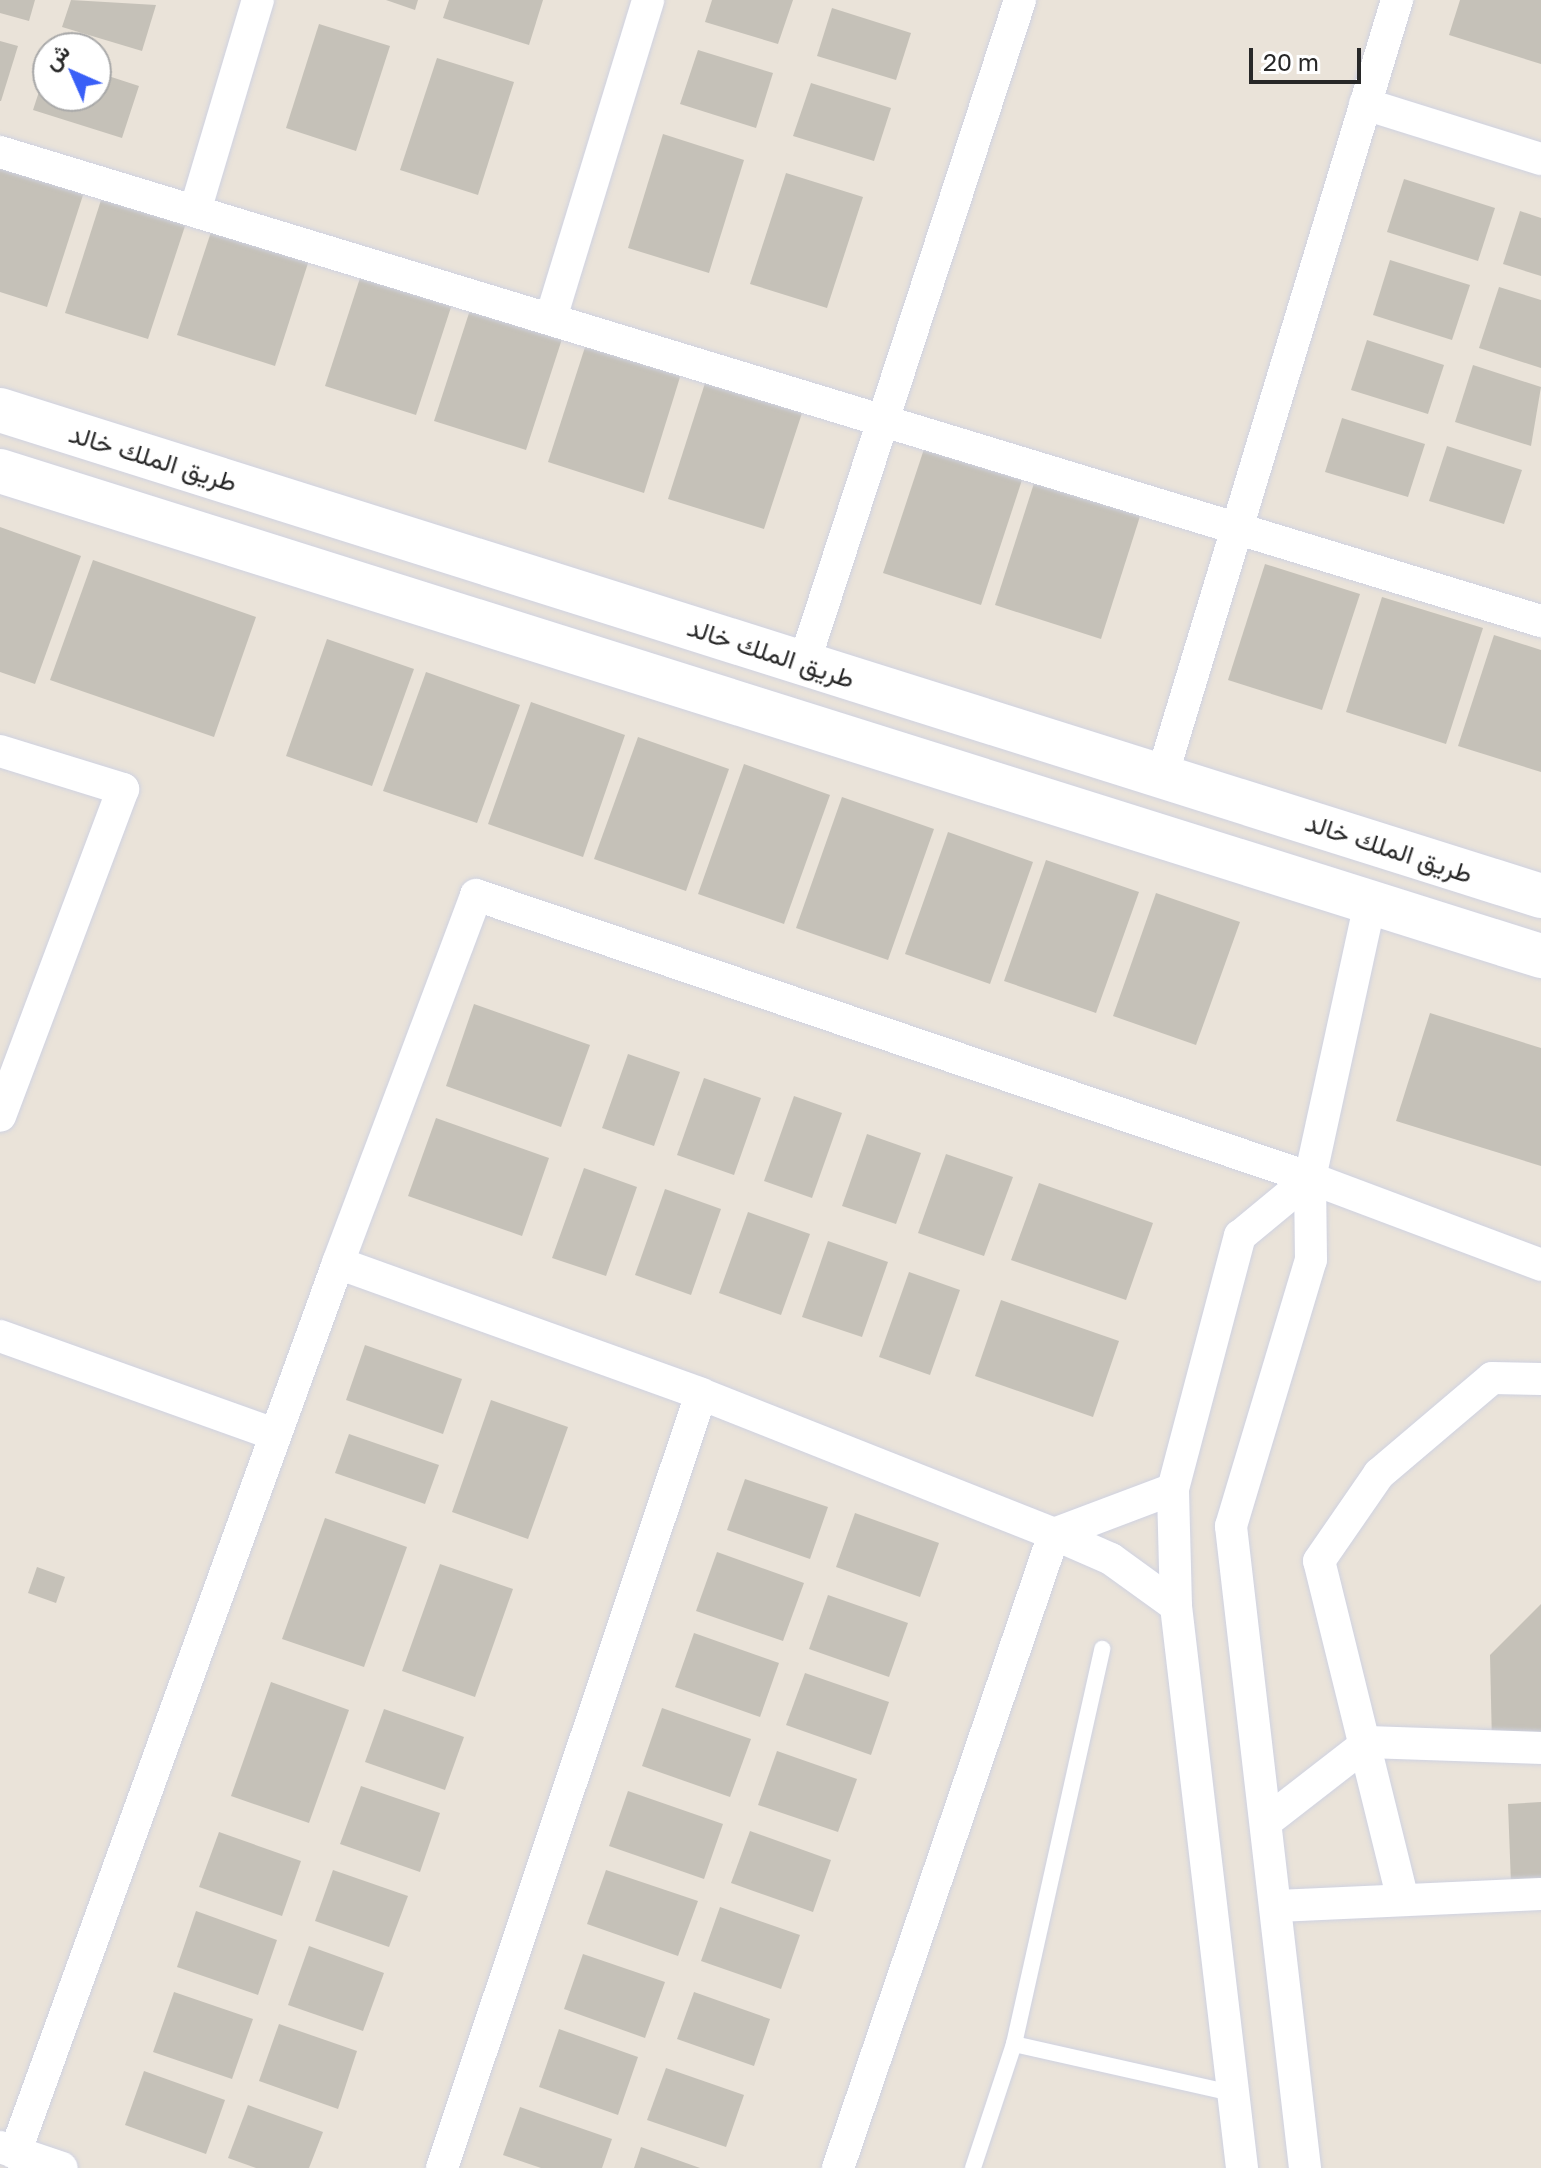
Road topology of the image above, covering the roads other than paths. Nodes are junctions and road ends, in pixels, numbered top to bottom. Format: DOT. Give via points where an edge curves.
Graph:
graph roads {
  1 [pos="258,0"];
  2 [pos="648,0"];
  3 [pos="1020,0"];
  4 [pos="1397,0"];
  5 [pos="1365,104"];
  6 [pos="0,152"];
  7 [pos="1541,159"];
  8 [pos="195,211"];
  9 [pos="551,318"];
  10 [pos="0,410"];
  11 [pos="884,417"];
  12 [pos="0,471"];
  13 [pos="1237,527"];
  14 [pos="1541,621"];
  15 [pos="804,663"];
  16 [pos="0,751"];
  17 [pos="1162,776"];
  18 [pos="1541,896"];
  19 [pos="1370,902"];
  20 [pos="1541,956"];
  21 [pos="0,1116"];
  22 [pos="1310,1178"];
  23 [pos="338,1263"];
  24 [pos="1541,1265"];
  25 [pos="0,1336"];
  26 [pos="1541,1379"];
  27 [pos="701,1394"];
  28 [pos="273,1434"];
  29 [pos="1173,1489"];
  30 [pos="1054,1534"];
  31 [pos="1176,1606"];
  32 [pos="1102,1649"];
  33 [pos="1369,1742"];
  34 [pos="1541,1748"];
  35 [pos="1267,1821"];
  36 [pos="1541,1894"];
  37 [pos="1403,1900"];
  38 [pos="1277,1906"];
  39 [pos="1014,2044"];
  40 [pos="1232,2093"];
  41 [pos="8,2150"];
  42 [pos="62,2168"];
  43 [pos="442,2168"];
  44 [pos="838,2168"];
  45 [pos="973,2168"];
  46 [pos="1242,2168"];
  47 [pos="1305,2168"];
  1 -- 8 [label="street"];
  2 -- 9 [label="street"];
  3 -- 11 [label="street"];
  4 -- 5 [label="street"];
  5 -- 7 [label="street"];
  5 -- 13 [label="street"];
  6 -- 8 [label="street"];
  8 -- 9 [label="street"];
  9 -- 11 [label="street"];
  10 -- 15 [label="main road, طريق الملك خالد"];
  11 -- 13 [label="street"];
  11 -- 15 [label="street"];
  12 -- 19 [label="main road"];
  13 -- 14 [label="street"];
  13 -- 17 [label="street"];
  15 -- 17 [label="main road, طريق الملك خالد"];
  16 -- 21 [label="street" via="123,789"];
  17 -- 18 [label="main road, طريق الملك خالد"];
  19 -- 20 [label="main road"];
  19 -- 22 [label="street"];
  22 -- 23 [label="street" via="476,895"];
  22 -- 24 [label="street"];
  22 -- 29 [label="street" via="1240,1236"];
  22 -- 35 [label="street" via="1311,1260 1231,1526"];
  23 -- 27 [label="street"];
  23 -- 28 [label="street"];
  25 -- 28 [label="street"];
  26 -- 33 [label="street" via="1492,1378 1379,1474 1319,1561"];
  27 -- 30 [label="street"];
  27 -- 43 [label="street"];
  28 -- 41 [label="street"];
  29 -- 30 [label="street"];
  29 -- 31 [label="street"];
  30 -- 31 [label="street" via="1111,1559"];
  30 -- 44 [label="street"];
  31 -- 40 [label="street"];
  32 -- 39 [label="lane"];
  33 -- 34 [label="street"];
  33 -- 35 [label="street"];
  33 -- 37 [label="street"];
  35 -- 38 [label="street"];
  36 -- 37 [label="street"];
  37 -- 38 [label="street"];
  38 -- 47 [label="street"];
  39 -- 40 [label="lane"];
  39 -- 45 [label="lane"];
  40 -- 46 [label="street"];
  41 -- 42 [label="street"];
}
